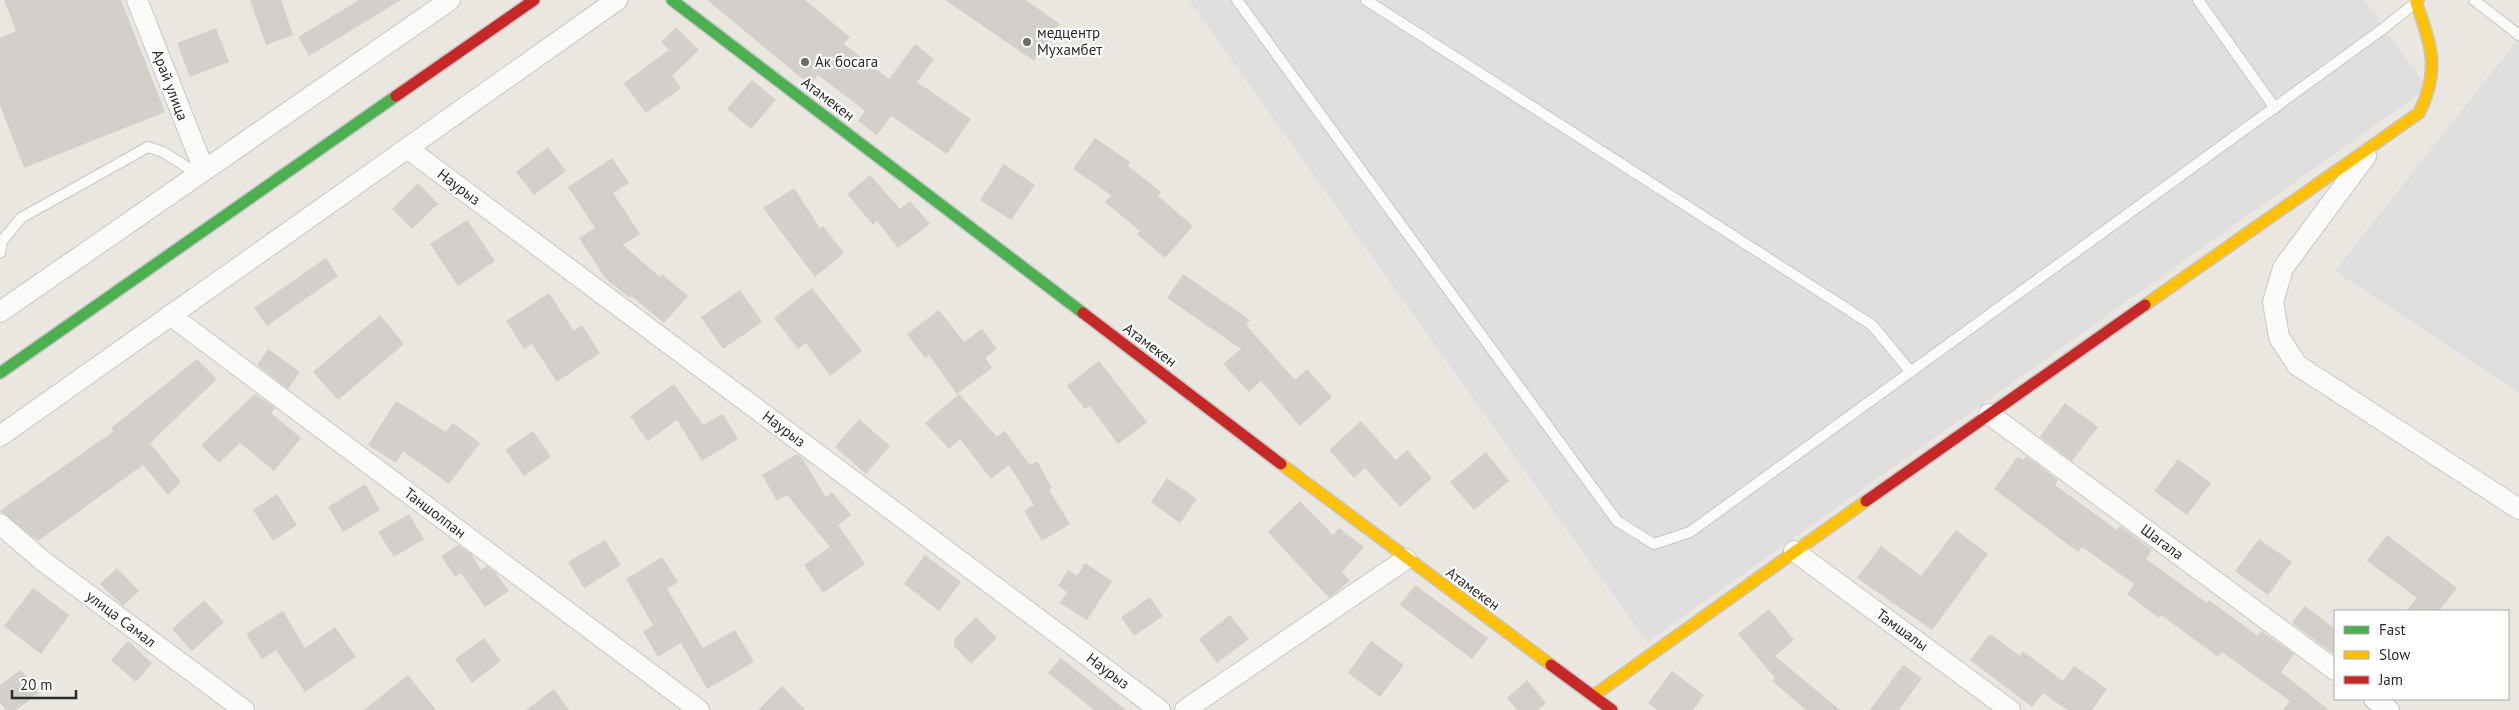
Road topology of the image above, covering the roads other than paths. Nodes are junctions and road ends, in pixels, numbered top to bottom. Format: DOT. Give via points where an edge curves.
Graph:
graph roads {
  1 [pos="137,0"];
  2 [pos="450,0"];
  3 [pos="534,0"];
  4 [pos="617,0"];
  5 [pos="672,0"];
  6 [pos="1237,0"];
  7 [pos="1366,0"];
  8 [pos="2198,0"];
  9 [pos="2474,0"];
  10 [pos="2417,1"];
  11 [pos="429,6"];
  12 [pos="2519,35"];
  13 [pos="2274,108"];
  14 [pos="2375,144"];
  15 [pos="408,148"];
  16 [pos="201,172"];
  17 [pos="0,253"];
  18 [pos="0,312"];
  19 [pos="170,315"];
  20 [pos="1911,372"];
  21 [pos="0,373"];
  22 [pos="1989,414"];
  23 [pos="0,436"];
  24 [pos="2519,509"];
  25 [pos="0,524"];
  26 [pos="1794,551"];
  27 [pos="1406,559"];
  28 [pos="2334,669"];
  29 [pos="1593,696"];
  30 [pos="2375,700"];
  31 [pos="244,710"];
  32 [pos="699,710"];
  33 [pos="1160,710"];
  34 [pos="1185,710"];
  35 [pos="1612,710"];
  36 [pos="2010,710"];
  37 [pos="2390,710"];
  1 -- 16 [label="street, Арай улица"];
  2 -- 11 [label="street"];
  3 -- 21 [label="street"];
  4 -- 15 [label="street"];
  5 -- 27 [label="street, Атамекен"];
  6 -- 20 [label="lane" via="1617,521 1654,544 1690,532"];
  7 -- 20 [label="lane" via="1872,325"];
  8 -- 13 [label="lane"];
  9 -- 12 [label="lane"];
  10 -- 13 [label="lane"];
  10 -- 14 [label="street" via="2433,55 2430,94 2419,114"];
  11 -- 16 [label="street"];
  13 -- 20 [label="lane"];
  14 -- 22 [label="street"];
  14 -- 24 [label="street" via="2283,268 2273,302 2279,337 2297,364"];
  15 -- 19 [label="street"];
  15 -- 33 [label="street, Наурыз"];
  16 -- 17 [label="lane" via="148,147 21,218 2,241"];
  16 -- 18 [label="street"];
  19 -- 23 [label="street"];
  19 -- 32 [label="street, Таншолпан"];
  22 -- 26 [label="street"];
  22 -- 28 [label="street, Шагала"];
  25 -- 31 [label="street, улица Самал" via="42,561"];
  26 -- 29 [label="street"];
  26 -- 36 [label="street, Тамшалы"];
  27 -- 29 [label="street, Атамекен"];
  27 -- 34 [label="street"];
  29 -- 35 [label="street, Атамекен"];
  30 -- 37 [label="street"];
}
